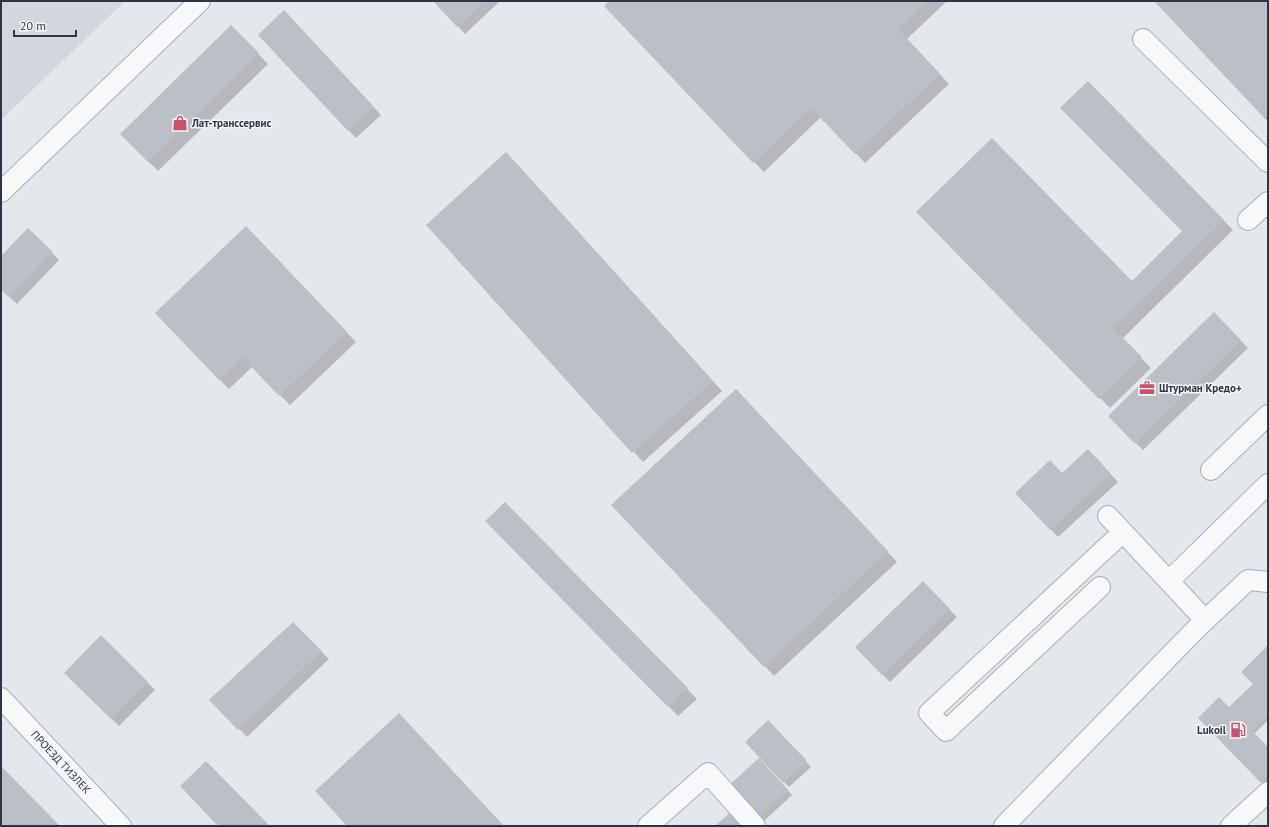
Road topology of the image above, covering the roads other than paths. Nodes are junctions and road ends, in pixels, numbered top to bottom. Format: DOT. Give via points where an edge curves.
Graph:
graph roads {
  1 [pos="200,1"];
  2 [pos="1143,39"];
  3 [pos="1268,162"];
  4 [pos="1,192"];
  5 [pos="1268,202"];
  6 [pos="1248,220"];
  7 [pos="1268,415"];
  8 [pos="1212,470"];
  9 [pos="1268,484"];
  10 [pos="1108,516"];
  11 [pos="1123,532"];
  12 [pos="1169,581"];
  13 [pos="1268,582"];
  14 [pos="1100,587"];
  15 [pos="1205,620"];
  16 [pos="1,698"];
  17 [pos="1268,792"];
  18 [pos="121,826"];
  19 [pos="648,826"];
  20 [pos="755,826"];
  21 [pos="1004,826"];
  22 [pos="1231,826"];
  1 -- 4 [label="street"];
  2 -- 3 [label="street"];
  5 -- 6 [label="street"];
  7 -- 8 [label="street"];
  9 -- 12 [label="street"];
  10 -- 11 [label="street"];
  11 -- 12 [label="street"];
  11 -- 14 [label="street" via="929,713 946,731"];
  12 -- 15 [label="street"];
  13 -- 15 [label="street" via="1248,580"];
  15 -- 21 [label="street"];
  16 -- 18 [label="street, ПРОЕЗД ТИЗЛЕК"];
  17 -- 22 [label="street"];
  19 -- 20 [label="street" via="708,773"];
}
